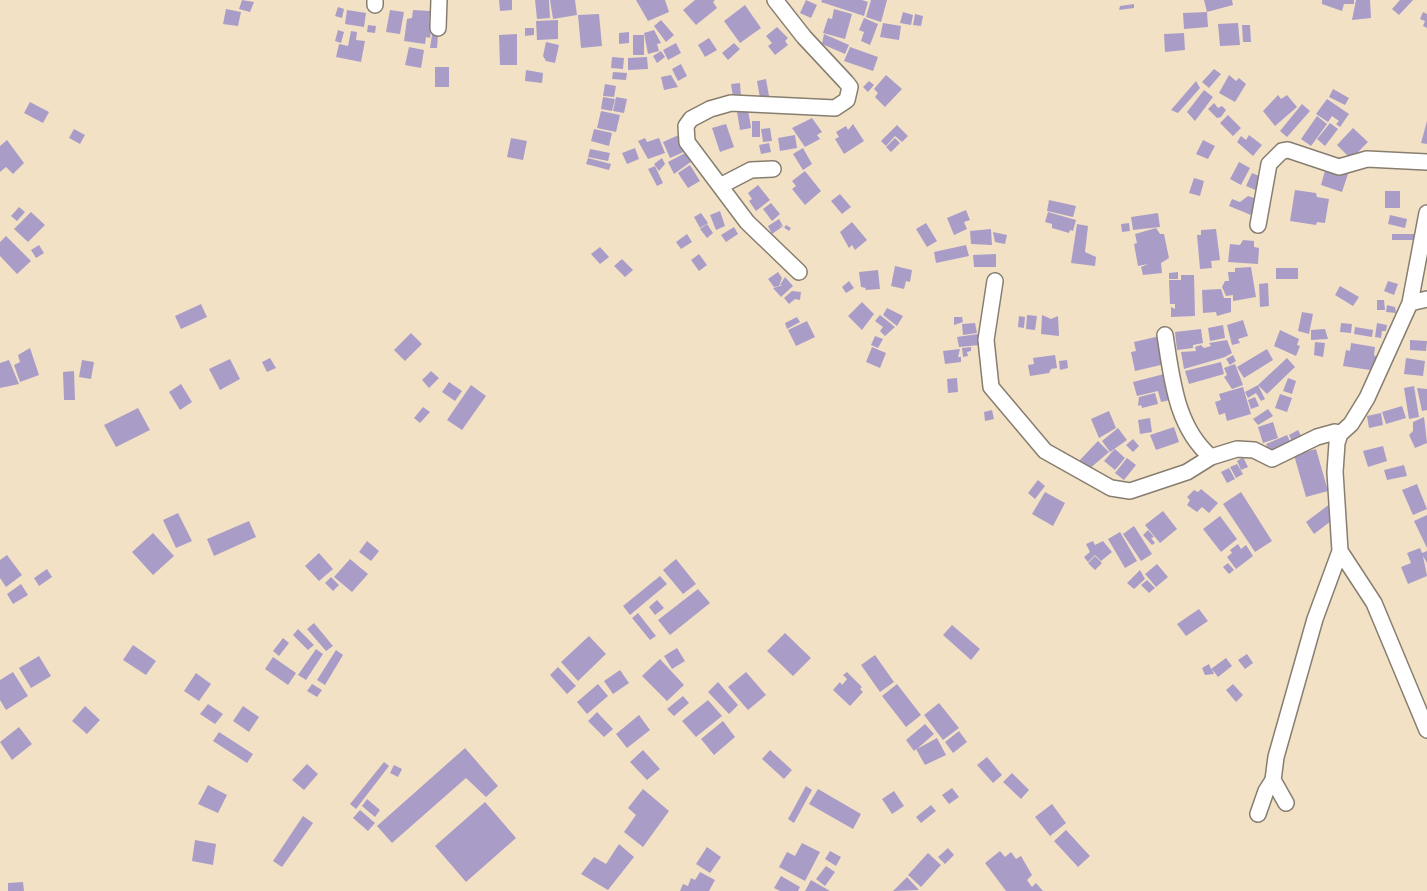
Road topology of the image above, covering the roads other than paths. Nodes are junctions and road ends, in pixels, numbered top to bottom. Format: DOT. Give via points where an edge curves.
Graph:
graph roads {
  1 [pos="439,0"];
  2 [pos="775,0"];
  3 [pos="438,28"];
  4 [pos="1427,162"];
  5 [pos="773,169"];
  6 [pos="720,186"];
  7 [pos="1427,213"];
  8 [pos="1258,225"];
  9 [pos="799,272"];
  10 [pos="995,281"];
  11 [pos="1427,300"];
  12 [pos="1410,303"];
  13 [pos="1165,335"];
  14 [pos="1340,434"];
  15 [pos="1211,457"];
  16 [pos="1340,551"];
  17 [pos="1427,730"];
  18 [pos="1273,780"];
  19 [pos="1286,803"];
  20 [pos="1258,814"];
  1 -- 3 [label="street"];
  2 -- 6 [label="street" via="846,82 850,95 836,108 731,103 691,119 686,126 687,142"];
  4 -- 8 [label="street" via="1367,159 1339,167 1282,151 1269,164"];
  5 -- 6 [label="street" via="751,170"];
  6 -- 9 [label="street" via="747,222"];
  7 -- 12 [label="street"];
  10 -- 15 [label="street" via="986,340 992,387 1045,451 1111,488 1130,491 1187,472"];
  11 -- 12 [label="street"];
  12 -- 14 [label="street" via="1367,398"];
  13 -- 15 [label="street" via="1180,409 1195,443"];
  14 -- 15 [label="street" via="1317,437 1272,459 1254,450 1237,449"];
  14 -- 16 [label="street" via="1335,452"];
  16 -- 17 [label="street" via="1374,603"];
  16 -- 18 [label="street" via="1315,619"];
  18 -- 19 [label="street"];
  18 -- 20 [label="street"];
}
